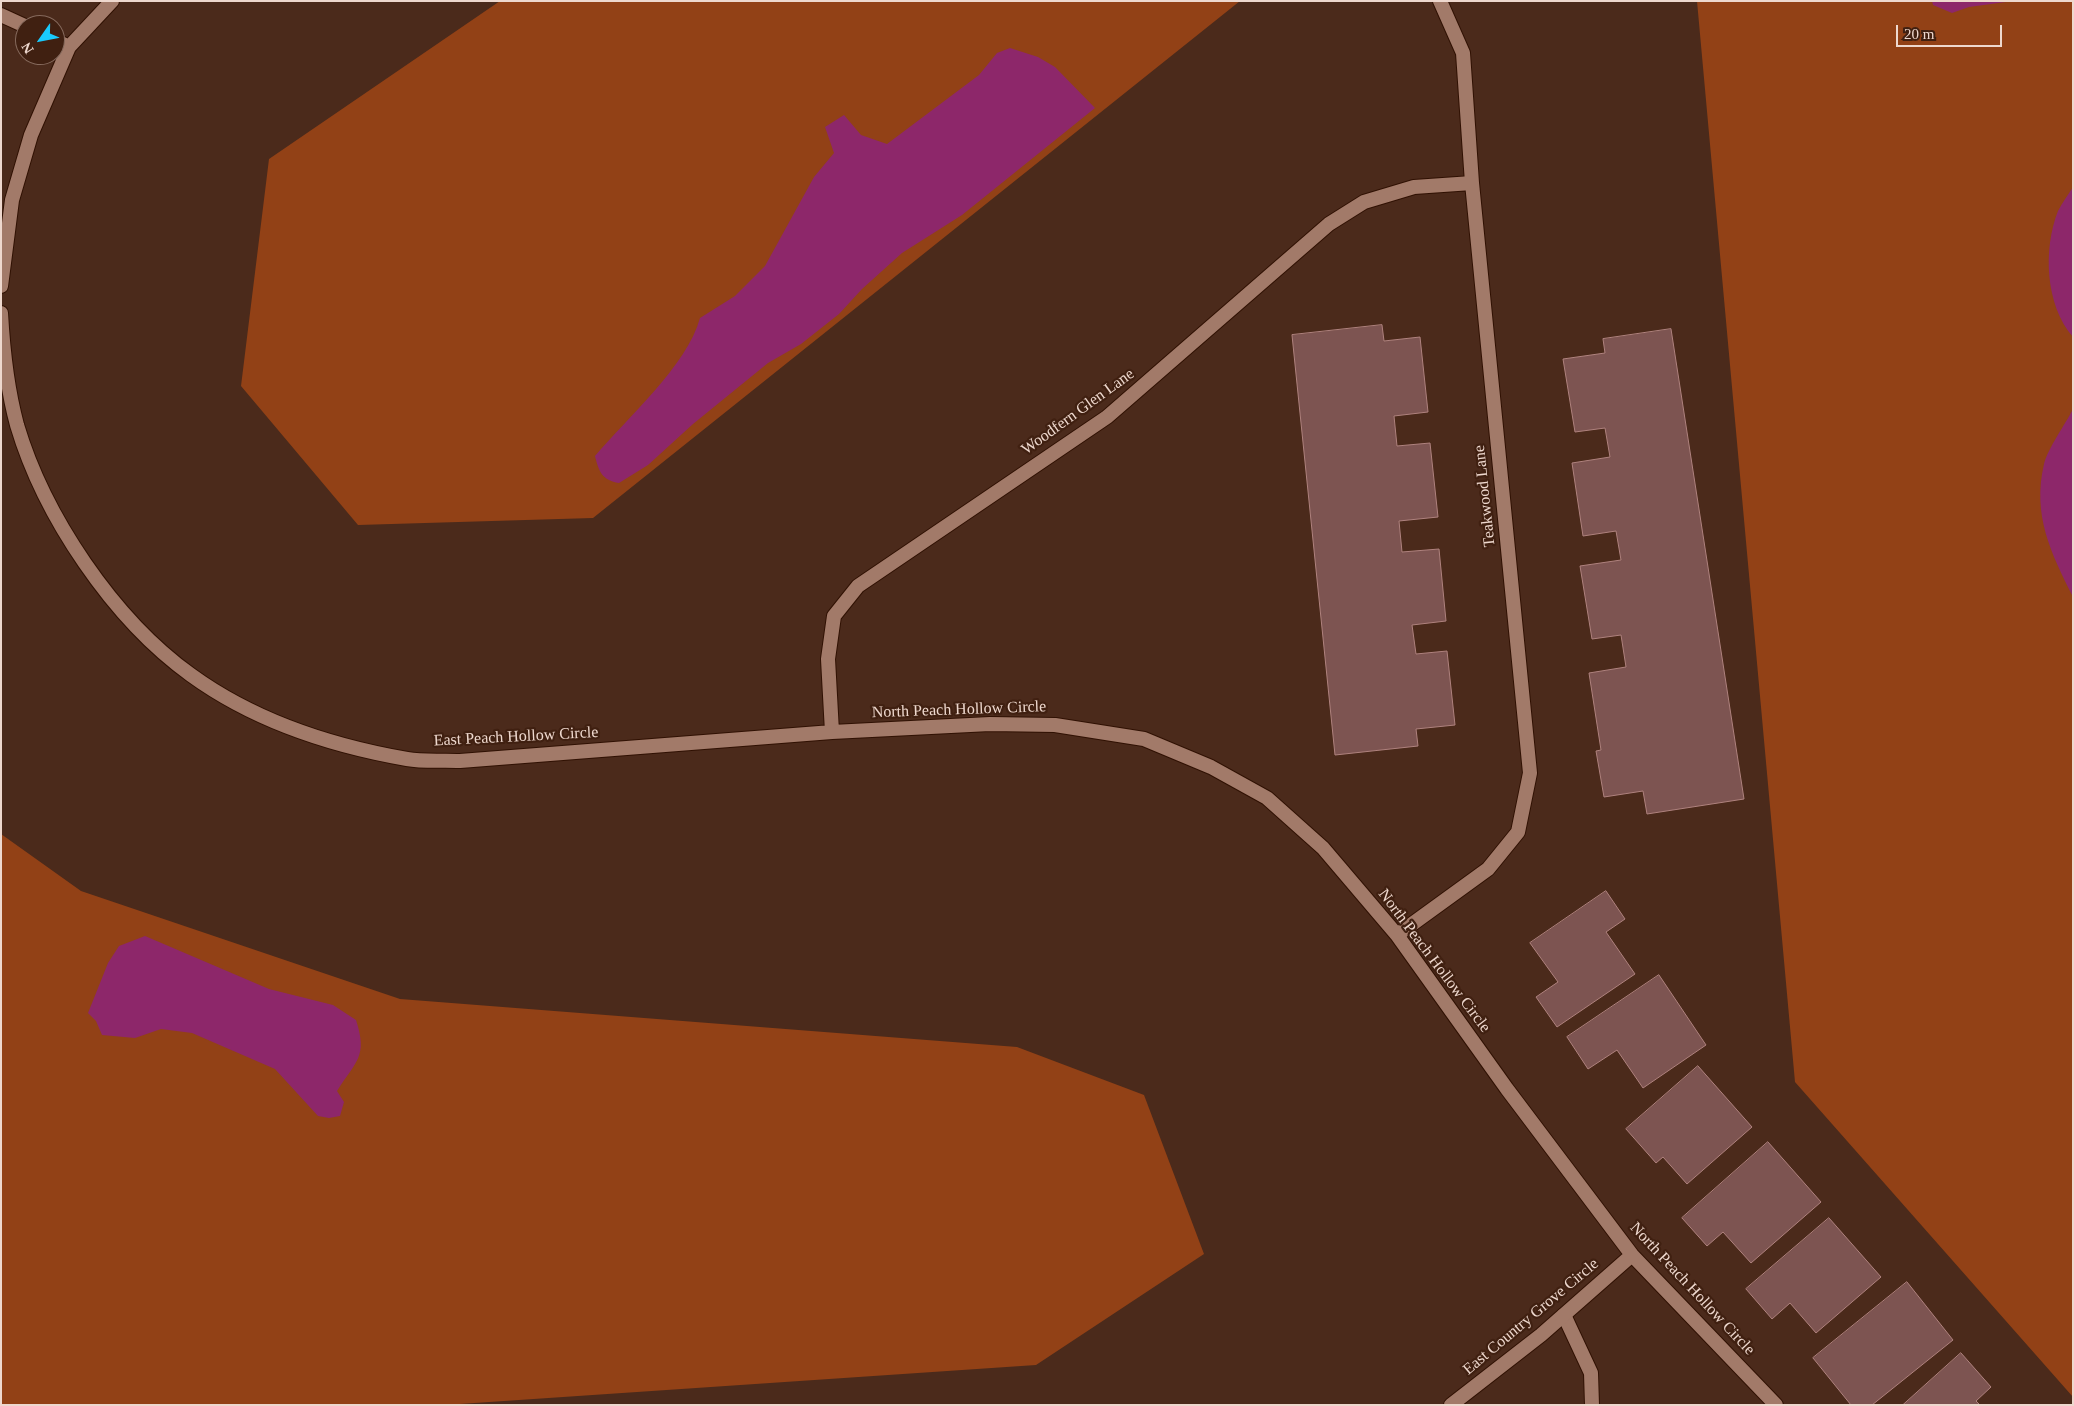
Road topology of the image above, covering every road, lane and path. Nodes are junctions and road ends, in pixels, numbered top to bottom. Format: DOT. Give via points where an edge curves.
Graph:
graph roads {
  1 [pos="112,1"];
  2 [pos="1440,1"];
  3 [pos="1,15"];
  4 [pos="15,21"];
  5 [pos="65,45"];
  6 [pos="69,47"];
  7 [pos="1472,183"];
  8 [pos="1,286"];
  9 [pos="1,313"];
  10 [pos="832,732"];
  11 [pos="1397,935"];
  12 [pos="1632,1255"];
  13 [pos="1564,1315"];
  14 [pos="1451,1405"];
  15 [pos="1592,1405"];
  16 [pos="1776,1405"];
  1 -- 6 [label="street"];
  2 -- 7 [label="street, Teakwood Lane" via="1463,53"];
  3 -- 4 [label="street"];
  5 -- 6 [label="street"];
  6 -- 8 [label="street" via="31,135 12,200"];
  7 -- 10 [label="street, Woodfern Glen Lane" via="1414,187 1364,202 1329,224 1107,416 858,586 834,616 828,660"];
  7 -- 11 [label="street, Teakwood Lane" via="1530,772 1518,832 1488,868"];
  9 -- 10 [label="street, East Peach Hollow Circle" via="4,357 17,424 41,490 73,545 106,592 152,641 190,675 244,708 341,743 417,759 460,761"];
  10 -- 11 [label="street, North Peach Hollow Circle" via="990,724 1055,725 1144,739 1211,767 1267,798 1323,848"];
  11 -- 12 [label="street, North Peach Hollow Circle"];
  12 -- 13 [label="street, East Country Grove Circle"];
  12 -- 16 [label="street, North Peach Hollow Circle"];
  13 -- 14 [label="street, East Country Grove Circle"];
  13 -- 15 [label="street" via="1591,1373"];
}
